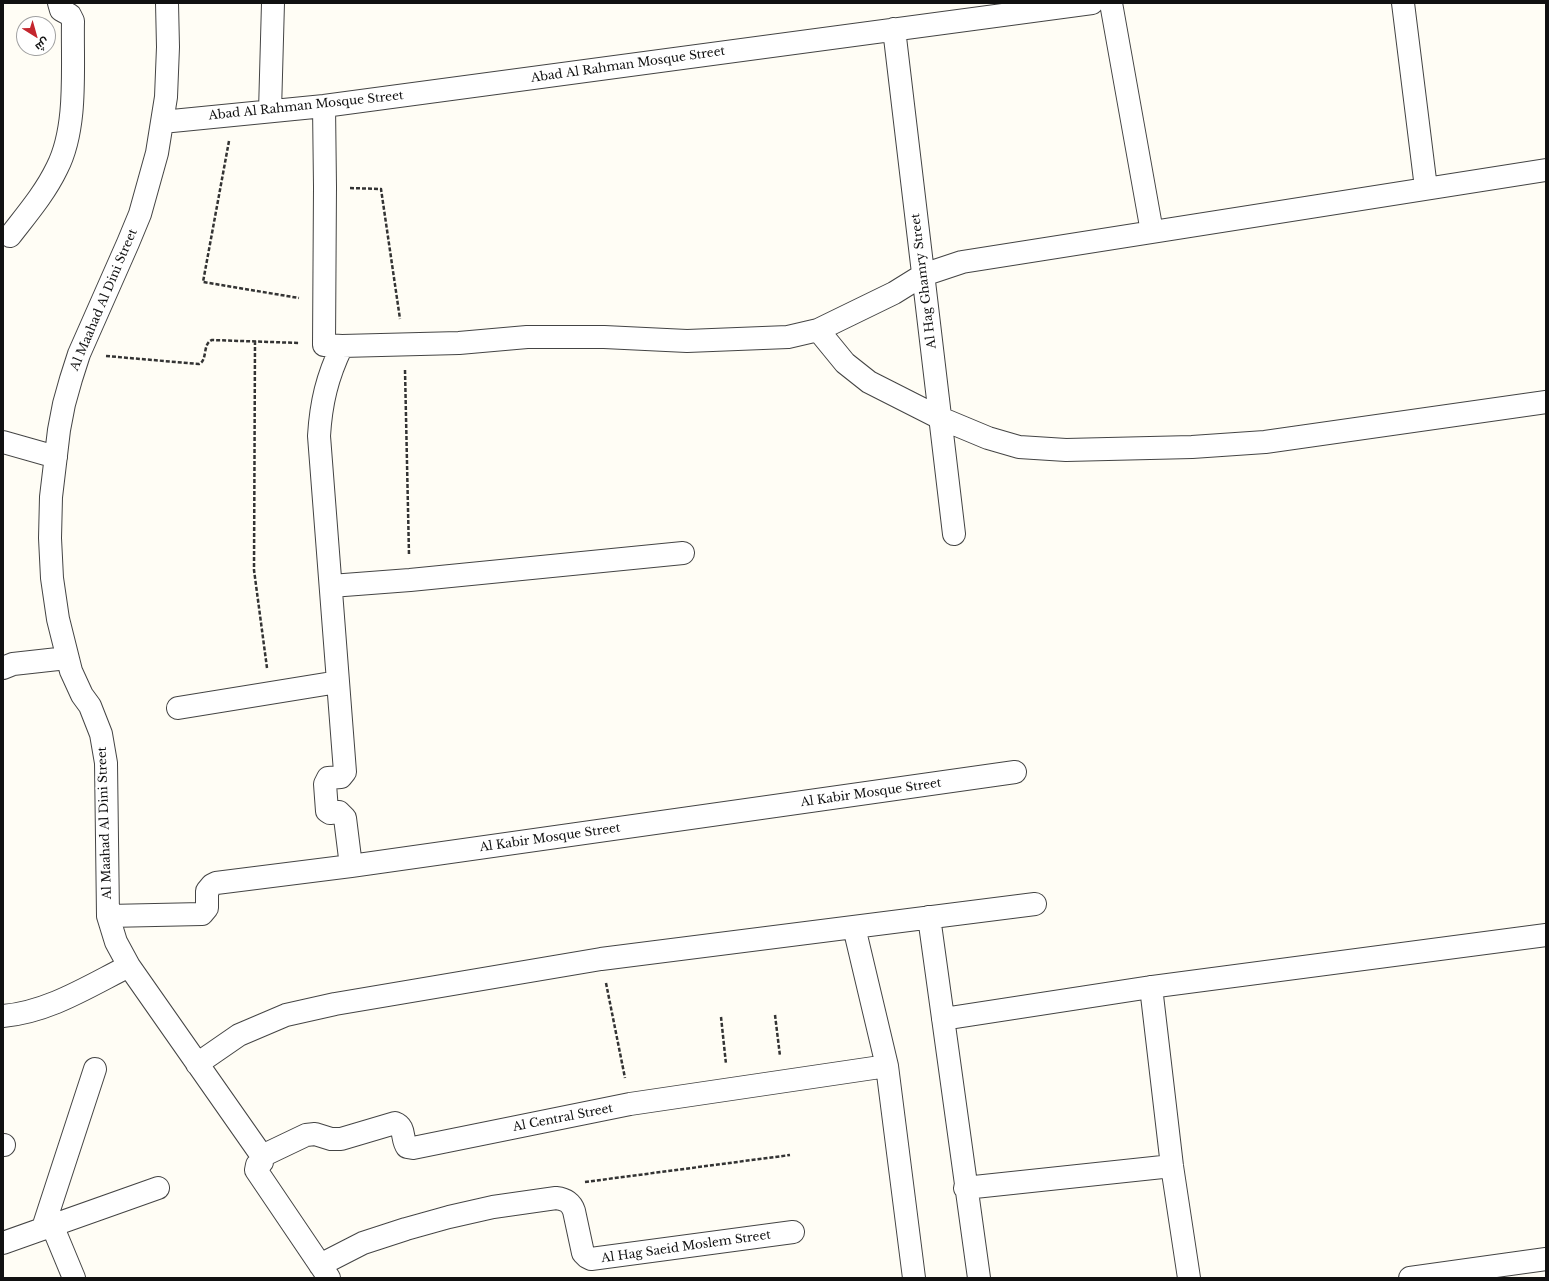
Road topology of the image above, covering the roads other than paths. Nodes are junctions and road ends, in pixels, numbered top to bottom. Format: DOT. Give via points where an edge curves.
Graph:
graph roads {
  1 [pos="59,3"];
  2 [pos="167,3"];
  3 [pos="273,3"];
  4 [pos="1092,3"];
  5 [pos="1110,3"];
  6 [pos="1402,3"];
  7 [pos="972,11"];
  8 [pos="894,29"];
  9 [pos="324,106"];
  10 [pos="270,111"];
  11 [pos="162,122"];
  12 [pos="1546,170"];
  13 [pos="1426,188"];
  14 [pos="1152,232"];
  15 [pos="10,236"];
  16 [pos="923,275"];
  17 [pos="818,330"];
  18 [pos="333,345"];
  19 [pos="1546,402"];
  20 [pos="940,418"];
  21 [pos="3,442"];
  22 [pos="56,457"];
  23 [pos="954,534"];
  24 [pos="683,553"];
  25 [pos="331,586"];
  26 [pos="67,658"];
  27 [pos="3,668"];
  28 [pos="338,682"];
  29 [pos="178,708"];
  30 [pos="1015,772"];
  31 [pos="351,866"];
  32 [pos="1035,904"];
  33 [pos="108,916"];
  34 [pos="929,917"];
  35 [pos="854,927"];
  36 [pos="1546,934"];
  37 [pos="129,966"];
  38 [pos="1151,987"];
  39 [pos="3,1016"];
  40 [pos="943,1019"];
  41 [pos="197,1064"];
  42 [pos="887,1066"];
  43 [pos="95,1069"];
  44 [pos="262,1156"];
  45 [pos="1172,1166"];
  46 [pos="158,1188"];
  47 [pos="965,1188"];
  48 [pos="48,1227"];
  49 [pos="793,1232"];
  50 [pos="3,1243"];
  51 [pos="586,1257"];
  52 [pos="1546,1259"];
  53 [pos="324,1272"];
  54 [pos="74,1278"];
  55 [pos="591,1278"];
  56 [pos="914,1278"];
  57 [pos="979,1278"];
  58 [pos="1189,1278"];
  59 [pos="1410,1278"];
  1 -- 15 [label="street" via="61,10 70,15 73,21 72,114 67,140 58,167 44,191"];
  2 -- 11 [label="street, Al Maahad Al Dini Street" via="168,72"];
  3 -- 10 [label="street"];
  4 -- 7 [label="street, Abad Al Rahman Mosque Street"];
  5 -- 14 [label="street"];
  6 -- 13 [label="street"];
  7 -- 8 [label="street, Abad Al Rahman Mosque Street"];
  8 -- 9 [label="street, Abad Al Rahman Mosque Street"];
  8 -- 16 [label="street, Al Hag Ghamry Street"];
  9 -- 10 [label="street, Abad Al Rahman Mosque Street"];
  9 -- 18 [label="street" via="324,302"];
  10 -- 11 [label="street, Abad Al Rahman Mosque Street"];
  11 -- 22 [label="street, Al Maahad Al Dini Street" via="155,161 140,214 80,354 64,404"];
  12 -- 13 [label="street"];
  13 -- 14 [label="street"];
  14 -- 16 [label="street" via="962,262"];
  16 -- 17 [label="street" via="894,293"];
  16 -- 20 [label="street, Al Hag Ghamry Street"];
  17 -- 18 [label="street" via="788,337 687,341 527,337 459,344"];
  17 -- 20 [label="street" via="845,363 869,382"];
  18 -- 25 [label="street" via="332,367 320,413 319,436"];
  19 -- 20 [label="street" via="1265,442 1066,450 1019,447 988,438"];
  20 -- 23 [label="street, Al Hag Ghamry Street"];
  21 -- 22 [label="street"];
  22 -- 26 [label="street, Al Maahad Al Dini Street" via="51,497 50,538 53,585"];
  24 -- 25 [label="street"];
  25 -- 28 [label="street"];
  26 -- 27 [label="street" via="13,664"];
  26 -- 33 [label="street, Al Maahad Al Dini Street" via="96,720 104,749"];
  28 -- 29 [label="street"];
  28 -- 31 [label="street" via="345,772 341,777 328,778 325,784 327,811 339,812 345,818"];
  30 -- 31 [label="street, Al Kabir Mosque Street"];
  31 -- 33 [label="street, Al Kabir Mosque Street" via="212,885 207,890 207,908 202,914"];
  32 -- 34 [label="street"];
  33 -- 37 [label="street, Al Maahad Al Dini Street" via="116,942"];
  34 -- 35 [label="street"];
  34 -- 40 [label="street"];
  35 -- 41 [label="street" via="601,959 286,1014 239,1035"];
  35 -- 42 [label="street"];
  36 -- 38 [label="street"];
  37 -- 39 [label="street" via="55,1003 32,1011"];
  37 -- 41 [label="street, Al Maahad Al Dini Street"];
  38 -- 40 [label="street"];
  38 -- 45 [label="street"];
  40 -- 47 [label="street"];
  41 -- 44 [label="street, Al Maahad Al Dini Street"];
  42 -- 44 [label="street, Al Central Street" via="630,1104 410,1149 405,1145 402,1128 395,1123 341,1139 315,1134 306,1135"];
  42 -- 56 [label="street"];
  43 -- 48 [label="street"];
  44 -- 53 [label="street" via="262,1162 257,1165 256,1170"];
  45 -- 47 [label="street"];
  45 -- 58 [label="street"];
  46 -- 48 [label="street"];
  47 -- 57 [label="street"];
  48 -- 50 [label="street"];
  48 -- 54 [label="street"];
  49 -- 51 [label="street, Al Hag Saeid Moslem Street" via="596,1259"];
  51 -- 53 [label="street, Al Hag Saeid Moslem Street" via="581,1248 574,1211 568,1202 556,1198 494,1207 406,1229 363,1243"];
  51 -- 55 [label="street"];
  52 -- 59 [label="street"];
}
